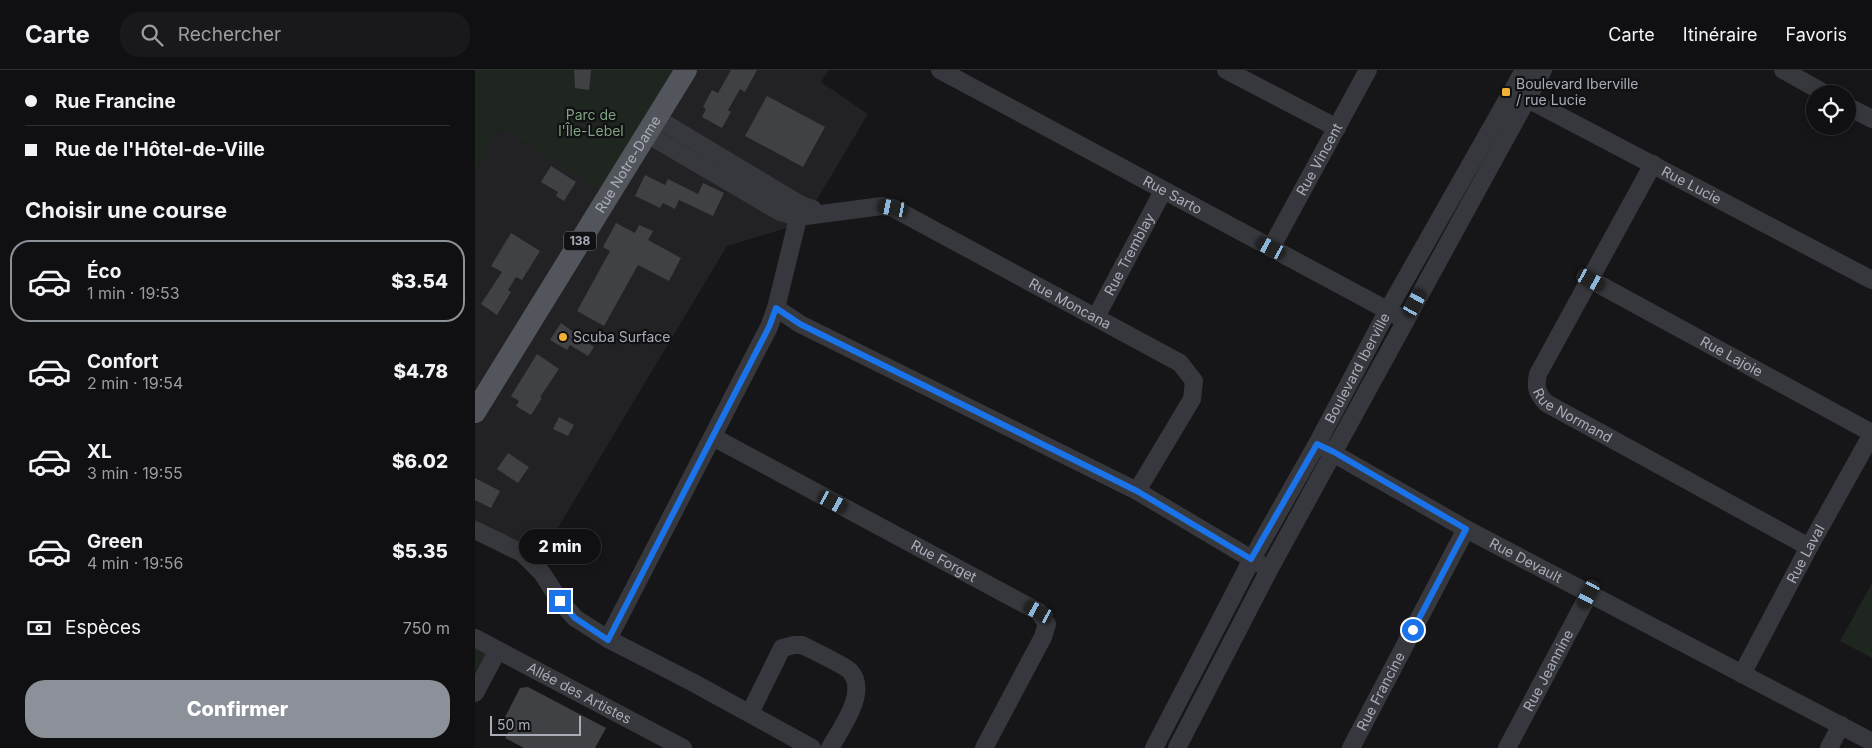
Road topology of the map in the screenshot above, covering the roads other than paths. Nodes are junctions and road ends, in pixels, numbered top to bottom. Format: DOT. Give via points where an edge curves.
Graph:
graph roads {
  1 [pos="686,70"];
  2 [pos="940,70"];
  3 [pos="1226,70"];
  4 [pos="1368,70"];
  5 [pos="1524,70"];
  6 [pos="1543,70"];
  7 [pos="1783,70"];
  8 [pos="1810,85"];
  9 [pos="1520,95"];
  10 [pos="1856,111"];
  11 [pos="1872,119"];
  12 [pos="652,126"];
  13 [pos="1337,128"];
  14 [pos="1653,164"];
  15 [pos="1163,191"];
  16 [pos="800,211"];
  17 [pos="1271,248"];
  18 [pos="1591,280"];
  19 [pos="1872,280"];
  20 [pos="776,308"];
  21 [pos="1388,310"];
  22 [pos="1096,317"];
  23 [pos="1405,320"];
  24 [pos="475,412"];
  25 [pos="1872,434"];
  26 [pos="713,437"];
  27 [pos="1317,444"];
  28 [pos="1334,452"];
  29 [pos="1137,491"];
  30 [pos="1466,529"];
  31 [pos="475,530"];
  32 [pos="1809,547"];
  33 [pos="1251,559"];
  34 [pos="1269,570"];
  35 [pos="1589,594"];
  36 [pos="475,638"];
  37 [pos="608,640"];
  38 [pos="498,650"];
  39 [pos="1742,674"];
  40 [pos="475,693"];
  41 [pos="750,713"];
  42 [pos="1841,725"];
  43 [pos="1872,742"];
  44 [pos="683,748"];
  45 [pos="812,748"];
  46 [pos="830,748"];
  47 [pos="984,748"];
  48 [pos="1154,748"];
  49 [pos="1177,748"];
  50 [pos="1351,748"];
  51 [pos="1507,748"];
  52 [pos="1829,748"];
  1 -- 12 [label="main road, Rue Notre-Dame / 138"];
  2 -- 15 [label="street, Rue Sarto"];
  3 -- 13 [label="street"];
  4 -- 13 [label="street, Rue Vincent"];
  5 -- 9 [label="street, Boulevard Iberville"];
  6 -- 9 [label="street, Boulevard Iberville"];
  7 -- 8 [label="street"];
  9 -- 14 [label="street, Rue Lucie"];
  9 -- 21 [label="street, Boulevard Iberville"];
  9 -- 23 [label="street, Boulevard Iberville"];
  10 -- 11 [label="street"];
  12 -- 16 [label="street" via="780,212"];
  12 -- 24 [label="main road, Rue Notre-Dame / 138"];
  13 -- 17 [label="street, Rue Vincent"];
  14 -- 18 [label="street, Rue Normand"];
  14 -- 19 [label="street, Rue Lucie"];
  15 -- 17 [label="street, Rue Sarto"];
  15 -- 22 [label="street, Rue Tremblay"];
  16 -- 20 [label="street"];
  16 -- 22 [label="street, Rue Moncana" via="893,208"];
  17 -- 21 [label="street, Rue Sarto"];
  18 -- 25 [label="street, Rue Lajoie"];
  18 -- 32 [label="street, Rue Normand" via="1539,374 1538,395 1546,403"];
  20 -- 26 [label="street"];
  20 -- 29 [label="street" via="800,324"];
  21 -- 23 [label="street, Rue Sarto"];
  21 -- 27 [label="street, Boulevard Iberville"];
  22 -- 29 [label="street, Rue Moncana" via="1180,364 1193,381 1192,399"];
  23 -- 28 [label="street, Boulevard Iberville"];
  25 -- 32 [label="street, Rue Laval"];
  26 -- 37 [label="street"];
  26 -- 47 [label="street, Rue Forget" via="1039,612 1047,624 1043,637"];
  27 -- 28 [label="street, Rue Devault"];
  27 -- 33 [label="street, Boulevard Iberville"];
  28 -- 30 [label="street, Rue Devault"];
  28 -- 34 [label="street, Boulevard Iberville"];
  29 -- 33 [label="street"];
  30 -- 35 [label="street, Rue Devault"];
  30 -- 50 [label="street, Rue Francine"];
  31 -- 37 [label="street" via="522,553 542,573 575,618"];
  32 -- 39 [label="street, Rue Laval"];
  33 -- 34 [label="street"];
  33 -- 48 [label="street, Boulevard Iberville"];
  34 -- 49 [label="street, Boulevard Iberville"];
  35 -- 39 [label="street, Rue Devault"];
  35 -- 51 [label="street, Rue Jeannine"];
  36 -- 38 [label="street, Allée des Artistes"];
  37 -- 41 [label="street"];
  38 -- 40 [label="street"];
  38 -- 44 [label="street, Allée des Artistes"];
  39 -- 42 [label="street, Rue Devault"];
  41 -- 45 [label="street"];
  41 -- 46 [label="street" via="782,648 802,645 850,670 858,684 857,697"];
  42 -- 43 [label="street, Rue Devault"];
  42 -- 52 [label="street"];
}
